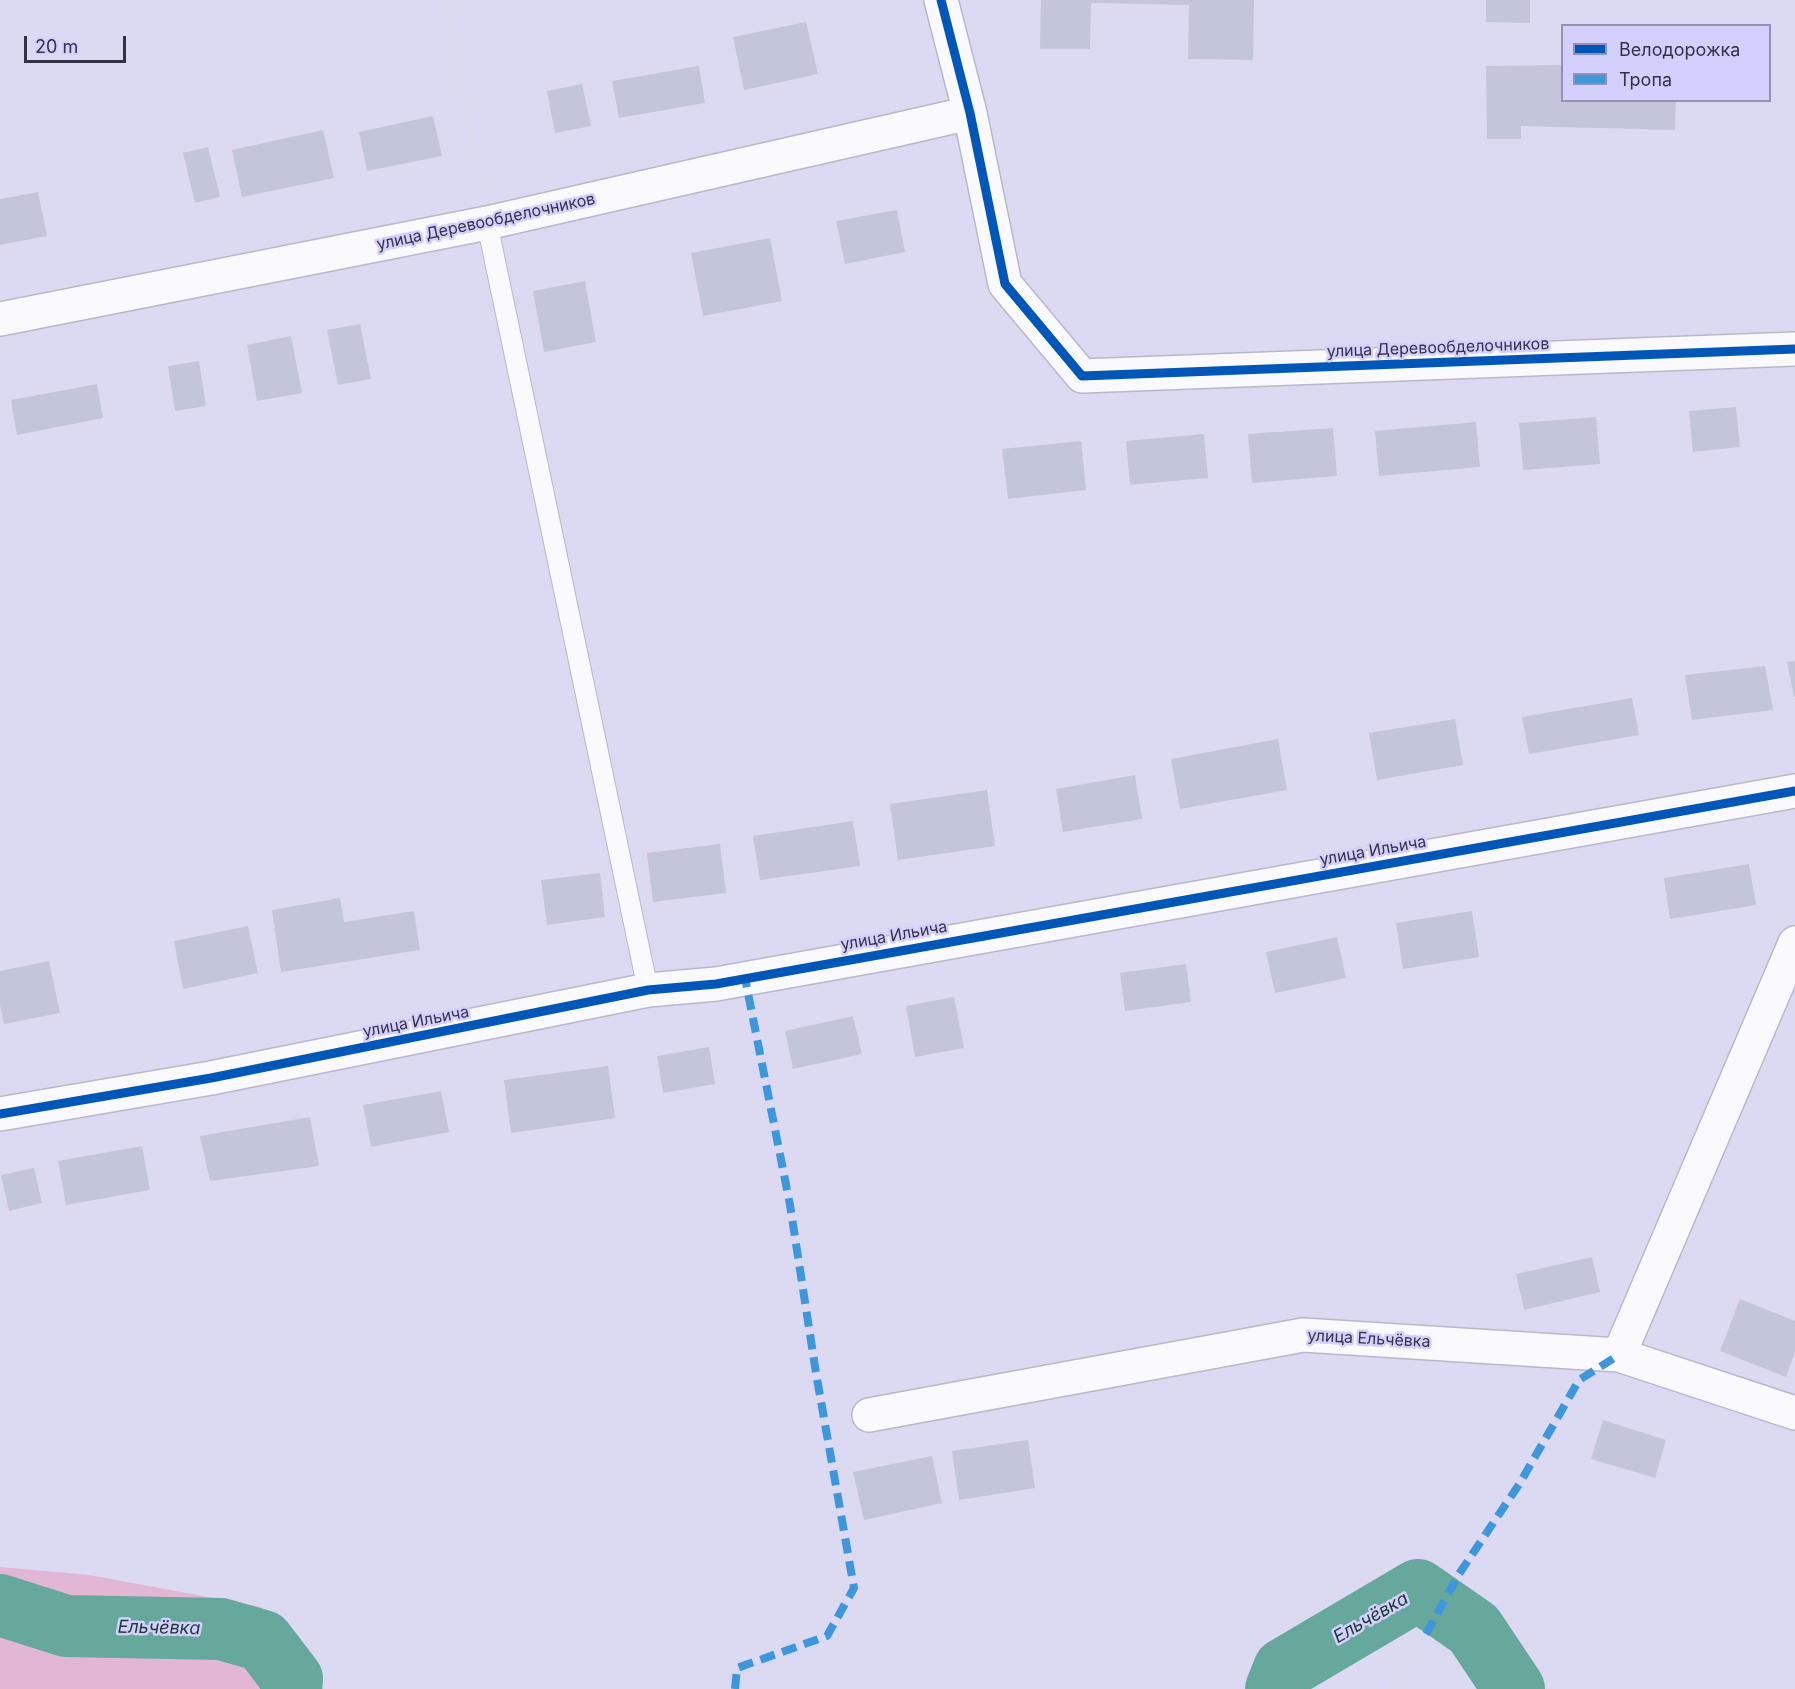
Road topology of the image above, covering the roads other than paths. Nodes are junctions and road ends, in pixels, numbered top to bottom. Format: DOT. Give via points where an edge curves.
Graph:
graph roads {
  1 [pos="941,0"];
  2 [pos="970,113"];
  3 [pos="487,223"];
  4 [pos="0,319"];
  5 [pos="1795,349"];
  6 [pos="1795,791"];
  7 [pos="1795,943"];
  8 [pos="648,990"];
  9 [pos="0,1114"];
  10 [pos="1619,1355"];
  11 [pos="1795,1413"];
  12 [pos="869,1415"];
  1 -- 2 [label="street"];
  2 -- 3 [label="street, улица Деревообделочников"];
  2 -- 5 [label="street, улица Деревообделочников" via="1005,284 1082,376"];
  3 -- 4 [label="street, улица Деревообделочников"];
  3 -- 8 [label="lane"];
  6 -- 8 [label="street, улица Ильича" via="716,984"];
  7 -- 10 [label="street"];
  8 -- 9 [label="street, улица Ильича" via="211,1078"];
  10 -- 11 [label="street, улица Ельчёвка"];
  10 -- 12 [label="street, улица Ельчёвка" via="1303,1335"];
}
